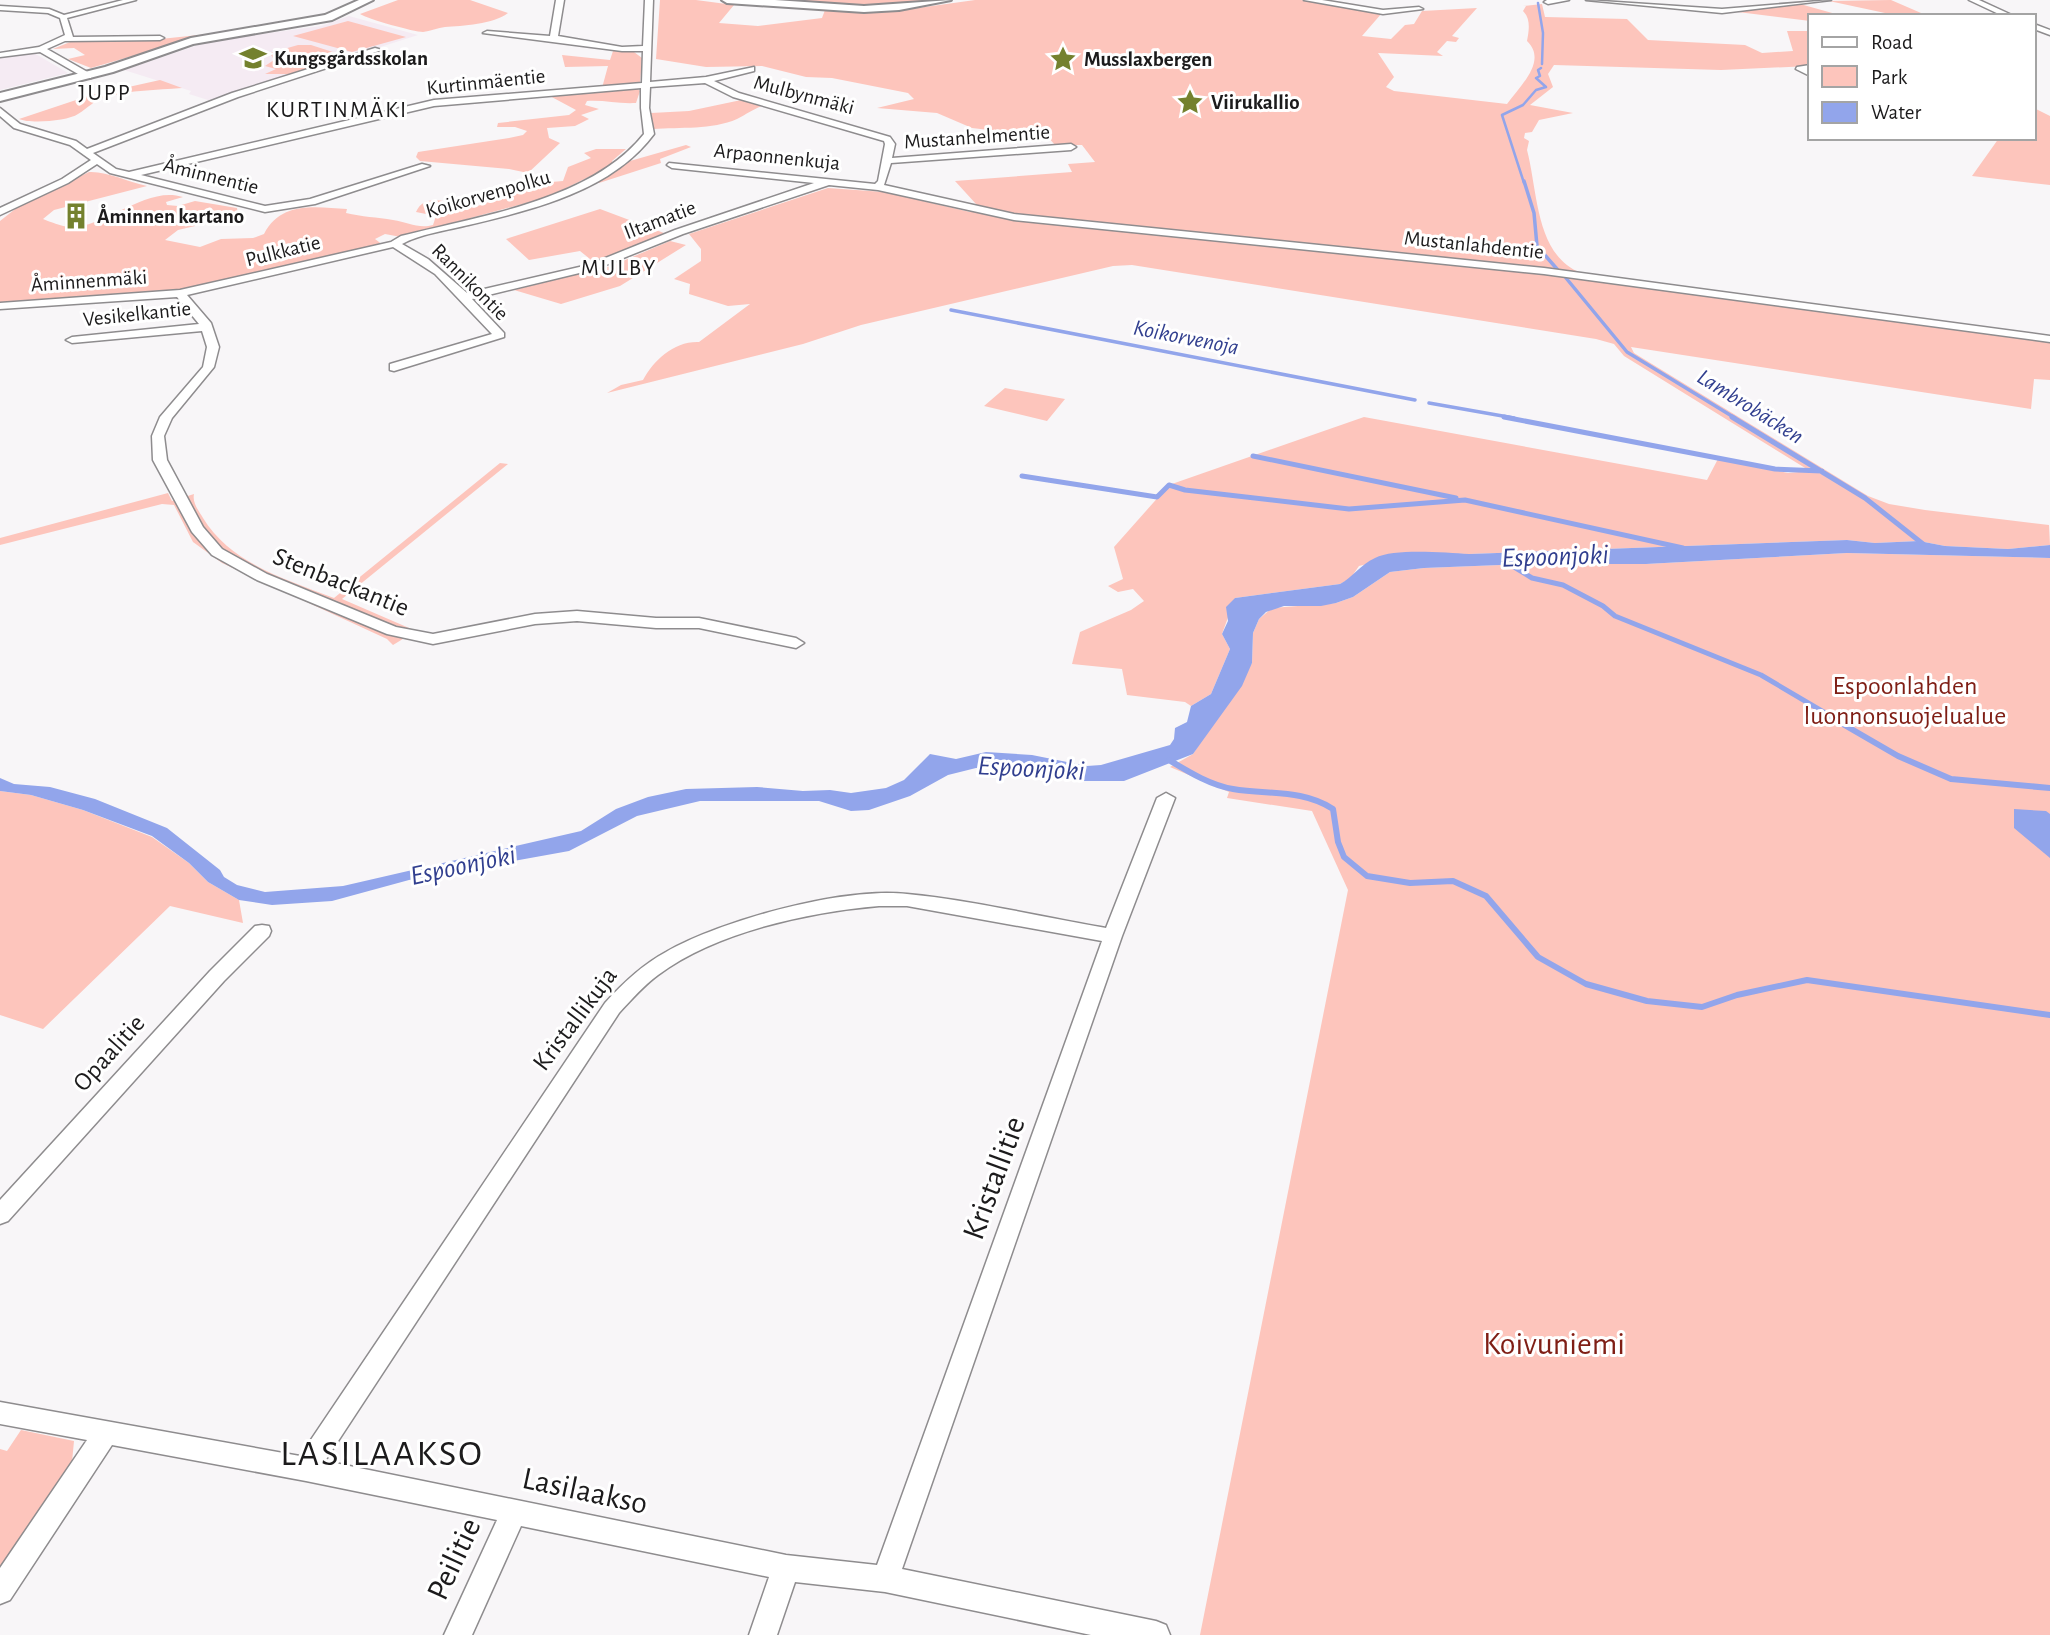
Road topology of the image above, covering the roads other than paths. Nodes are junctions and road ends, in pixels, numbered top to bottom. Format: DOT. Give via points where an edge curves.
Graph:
graph roads {
  1 [pos="132,0"];
  2 [pos="368,0"];
  3 [pos="560,0"];
  4 [pos="649,0"];
  5 [pos="727,0"];
  6 [pos="946,0"];
  7 [pos="1309,0"];
  8 [pos="1406,0"];
  9 [pos="1565,0"];
  10 [pos="1590,0"];
  11 [pos="1656,0"];
  12 [pos="1827,0"];
  13 [pos="1973,0"];
  14 [pos="1548,2"];
  15 [pos="1663,7"];
  16 [pos="0,8"];
  17 [pos="2005,14"];
  18 [pos="63,17"];
  19 [pos="487,33"];
  20 [pos="160,37"];
  21 [pos="554,38"];
  22 [pos="65,39"];
  23 [pos="648,48"];
  24 [pos="41,49"];
  25 [pos="377,50"];
  26 [pos="0,55"];
  27 [pos="751,69"];
  28 [pos="86,75"];
  29 [pos="706,80"];
  30 [pos="646,85"];
  31 [pos="0,95"];
  32 [pos="0,111"];
  33 [pos="17,126"];
  34 [pos="0,130"];
  35 [pos="1071,147"];
  36 [pos="87,152"];
  37 [pos="95,161"];
  38 [pos="886,161"];
  39 [pos="672,165"];
  40 [pos="425,166"];
  41 [pos="129,175"];
  42 [pos="827,182"];
  43 [pos="878,187"];
  44 [pos="0,212"];
  45 [pos="394,244"];
  46 [pos="180,293"];
  47 [pos="464,297"];
  48 [pos="0,306"];
  49 [pos="205,327"];
  50 [pos="2050,339"];
  51 [pos="72,340"];
  52 [pos="394,367"];
  53 [pos="796,643"];
  54 [pos="1166,798"];
  55 [pos="262,930"];
  56 [pos="1113,936"];
  57 [pos="0,1215"];
  58 [pos="0,1413"];
  59 [pos="105,1434"];
  60 [pos="306,1469"];
  61 [pos="514,1512"];
  62 [pos="786,1569"];
  63 [pos="885,1579"];
  64 [pos="0,1591"];
  65 [pos="458,1635"];
  66 [pos="763,1635"];
  67 [pos="1156,1635"];
  1 -- 18 [label="street"];
  2 -- 28 [label="street" via="328,18 191,41"];
  3 -- 21 [label="street"];
  4 -- 23 [label="street, Koikorvenpolku"];
  5 -- 6 [label="street" via="864,9"];
  7 -- 8 [label="street" via="1375,12 1419,9"];
  9 -- 14 [label="street"];
  10 -- 15 [label="street"];
  11 -- 15 [label="street"];
  12 -- 15 [label="street" via="1722,11"];
  13 -- 17 [label="street"];
  16 -- 18 [label="street" via="49,11"];
  18 -- 22 [label="street" via="69,36"];
  19 -- 21 [label="street"];
  20 -- 22 [label="street"];
  21 -- 23 [label="street" via="622,49"];
  22 -- 24 [label="street"];
  23 -- 30 [label="street, Koikorvenpolku"];
  24 -- 26 [label="street"];
  24 -- 28 [label="street"];
  25 -- 36 [label="street" via="235,95"];
  27 -- 29 [label="street"];
  28 -- 31 [label="street"];
  29 -- 30 [label="street"];
  29 -- 38 [label="street, Mulbynmäki" via="736,95 880,135 890,144"];
  30 -- 41 [label="street, Kurtinmäentie" via="434,103"];
  30 -- 45 [label="street, Koikorvenpolku" via="649,134 625,161 545,200"];
  32 -- 33 [label="street, Åminnentie"];
  33 -- 34 [label="street"];
  33 -- 36 [label="street, Åminnentie" via="67,140"];
  35 -- 38 [label="street, Mustanhelmentie"];
  36 -- 37 [label="street, Åminnentie"];
  37 -- 41 [label="street, Åminnentie"];
  37 -- 44 [label="street"];
  38 -- 43 [label="street"];
  39 -- 42 [label="street, Arpaonnenkuja"];
  40 -- 41 [label="street, Åminnentie" via="311,202 273,209 249,207"];
  42 -- 43 [label="street, Arpaonnenkuja"];
  42 -- 47 [label="street, Iltamatie" via="592,267"];
  43 -- 50 [label="street, Mustanlahdentie" via="1014,217 1544,271"];
  45 -- 46 [label="street, Pulkkatie"];
  45 -- 47 [label="street, Rannikontie" via="422,258"];
  46 -- 48 [label="street, Åminnenmäki"];
  46 -- 49 [label="street, Stenbackantie" via="196,308"];
  47 -- 52 [label="street, Rannikontie" via="500,335"];
  49 -- 51 [label="street, Vesikelkantie"];
  49 -- 53 [label="street, Stenbackantie" via="213,345 208,373 164,419 155,446 206,542 239,565 391,631 415,637 457,636 535,619 577,616 699,624"];
  54 -- 56 [label="street, Kristallitie"];
  55 -- 57 [label="street, Opaalitie"];
  56 -- 60 [label="street, Kristallikuja" via="877,898 732,929 652,969 611,1008"];
  56 -- 63 [label="street, Kristallitie"];
  58 -- 59 [label="street, Lasilaakso"];
  59 -- 60 [label="street, Lasilaakso"];
  59 -- 64 [label="street"];
  60 -- 61 [label="street, Lasilaakso"];
  61 -- 62 [label="street, Lasilaakso"];
  61 -- 65 [label="street, Peilitie"];
  62 -- 63 [label="street, Lasilaakso"];
  62 -- 66 [label="street"];
  63 -- 67 [label="street, Lasilaakso"];
}
